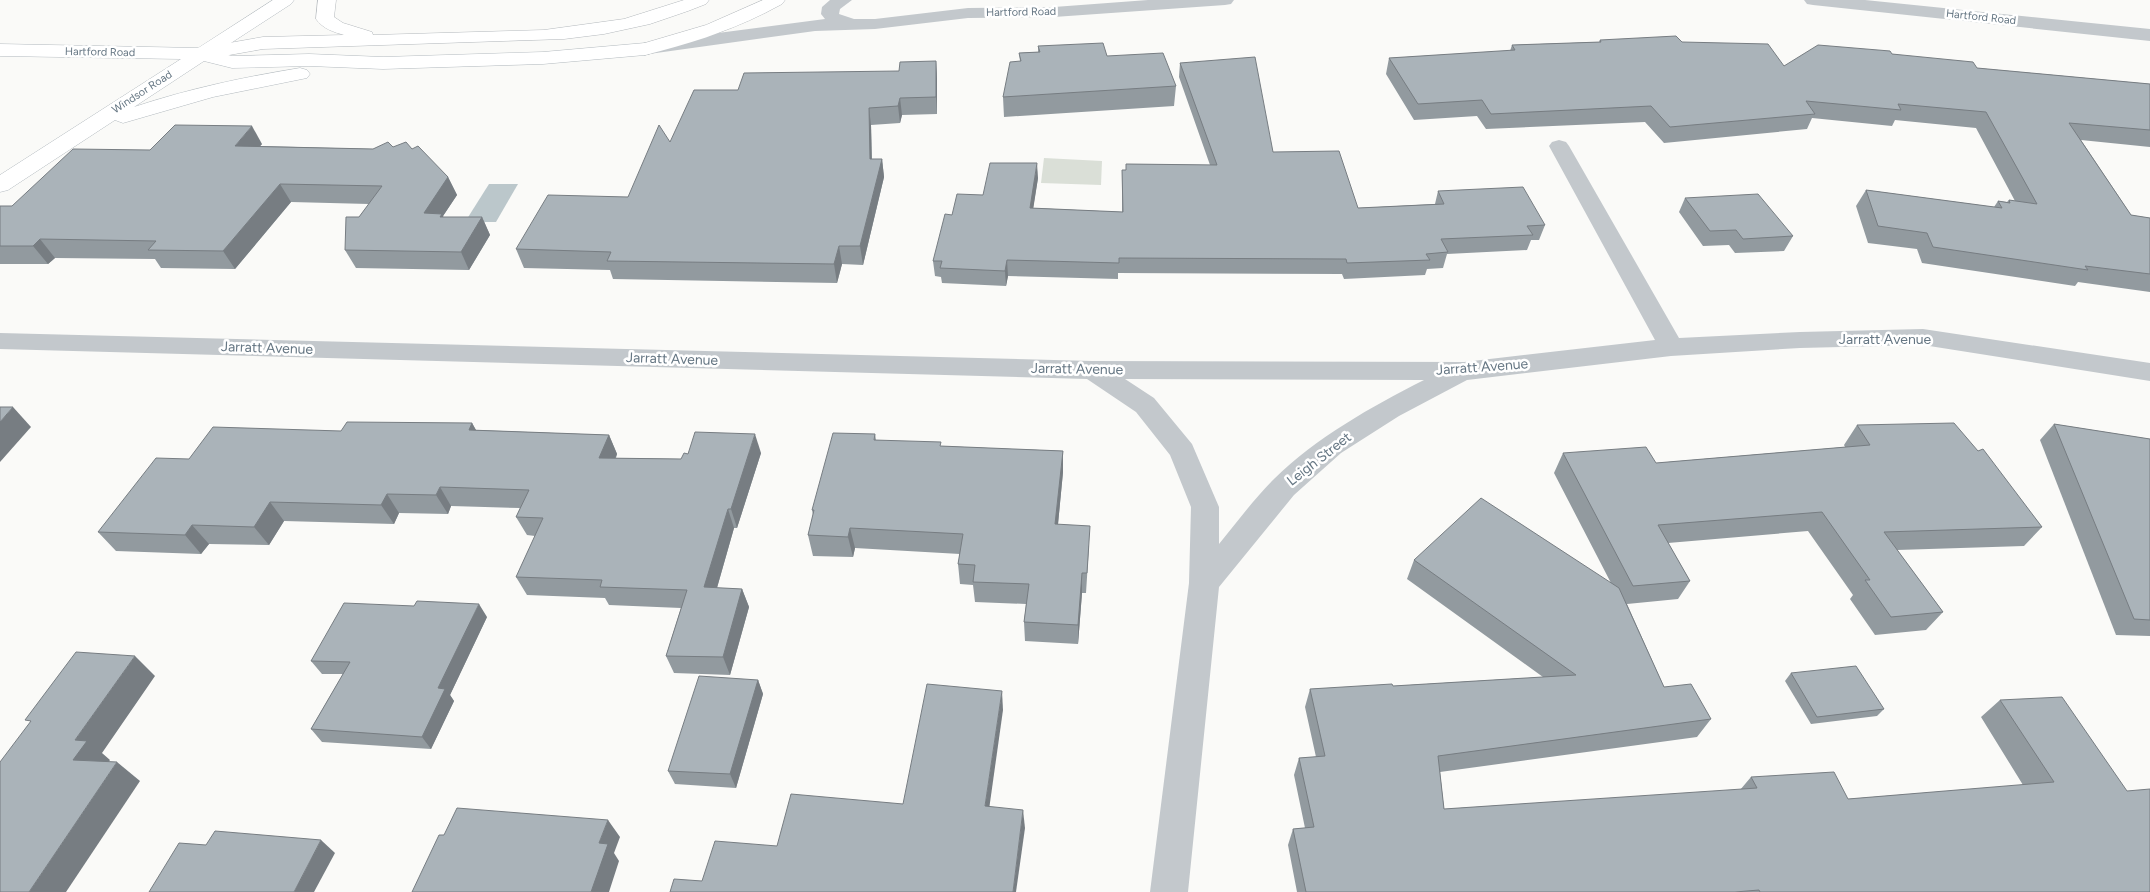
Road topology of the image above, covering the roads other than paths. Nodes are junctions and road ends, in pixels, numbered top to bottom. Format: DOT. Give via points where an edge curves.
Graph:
graph roads {
  1 [pos="285,0"];
  2 [pos="327,0"];
  3 [pos="700,0"];
  4 [pos="776,0"];
  5 [pos="843,0"];
  6 [pos="1224,0"];
  7 [pos="1813,0"];
  8 [pos="926,2"];
  9 [pos="968,13"];
  10 [pos="852,24"];
  11 [pos="2150,35"];
  12 [pos="378,41"];
  13 [pos="645,49"];
  14 [pos="0,50"];
  15 [pos="201,54"];
  16 [pos="383,63"];
  17 [pos="80,132"];
  18 [pos="1559,146"];
  19 [pos="0,185"];
  20 [pos="0,341"];
  21 [pos="1671,347"];
  22 [pos="1092,370"];
  23 [pos="1464,371"];
  24 [pos="2150,372"];
  25 [pos="1204,583"];
  26 [pos="1169,892"];
  1 -- 15 [label="main road, Windsor Road"];
  2 -- 12 [label="main road" via="325,19 337,27"];
  3 -- 12 [label="main road" via="662,14 585,32"];
  4 -- 13 [label="main road" via="736,20"];
  5 -- 10 [label="street, Hartford Road" via="831,7 830,14 834,19"];
  6 -- 9 [label="street, Hartford Road" via="1054,12"];
  7 -- 11 [label="street, Hartford Road"];
  8 -- 9 [label="street, Hartford Road"];
  9 -- 10 [label="street, Hartford Road" via="913,21"];
  10 -- 13 [label="street, Hartford Road" via="788,28"];
  12 -- 15 [label="main road" via="263,43"];
  13 -- 16 [label="main road" via="543,58"];
  14 -- 15 [label="main road, Hartford Road"];
  15 -- 16 [label="main road" via="232,62 309,60"];
  15 -- 17 [label="main road, Windsor Road"];
  16 -- 17 [label="main road" via="233,86 163,103"];
  17 -- 19 [label="main road, Windsor Road"];
  18 -- 21 [label="street"];
  20 -- 22 [label="street, Jarratt Avenue"];
  21 -- 23 [label="street, Jarratt Avenue"];
  21 -- 24 [label="street, Jarratt Avenue" via="1923,337"];
  22 -- 23 [label="street, Jarratt Avenue"];
  22 -- 25 [label="street" via="1145,405 1182,451 1205,507"];
  23 -- 25 [label="street, Leigh Street" via="1390,409 1332,446 1284,487"];
  25 -- 26 [label="street"];
}
